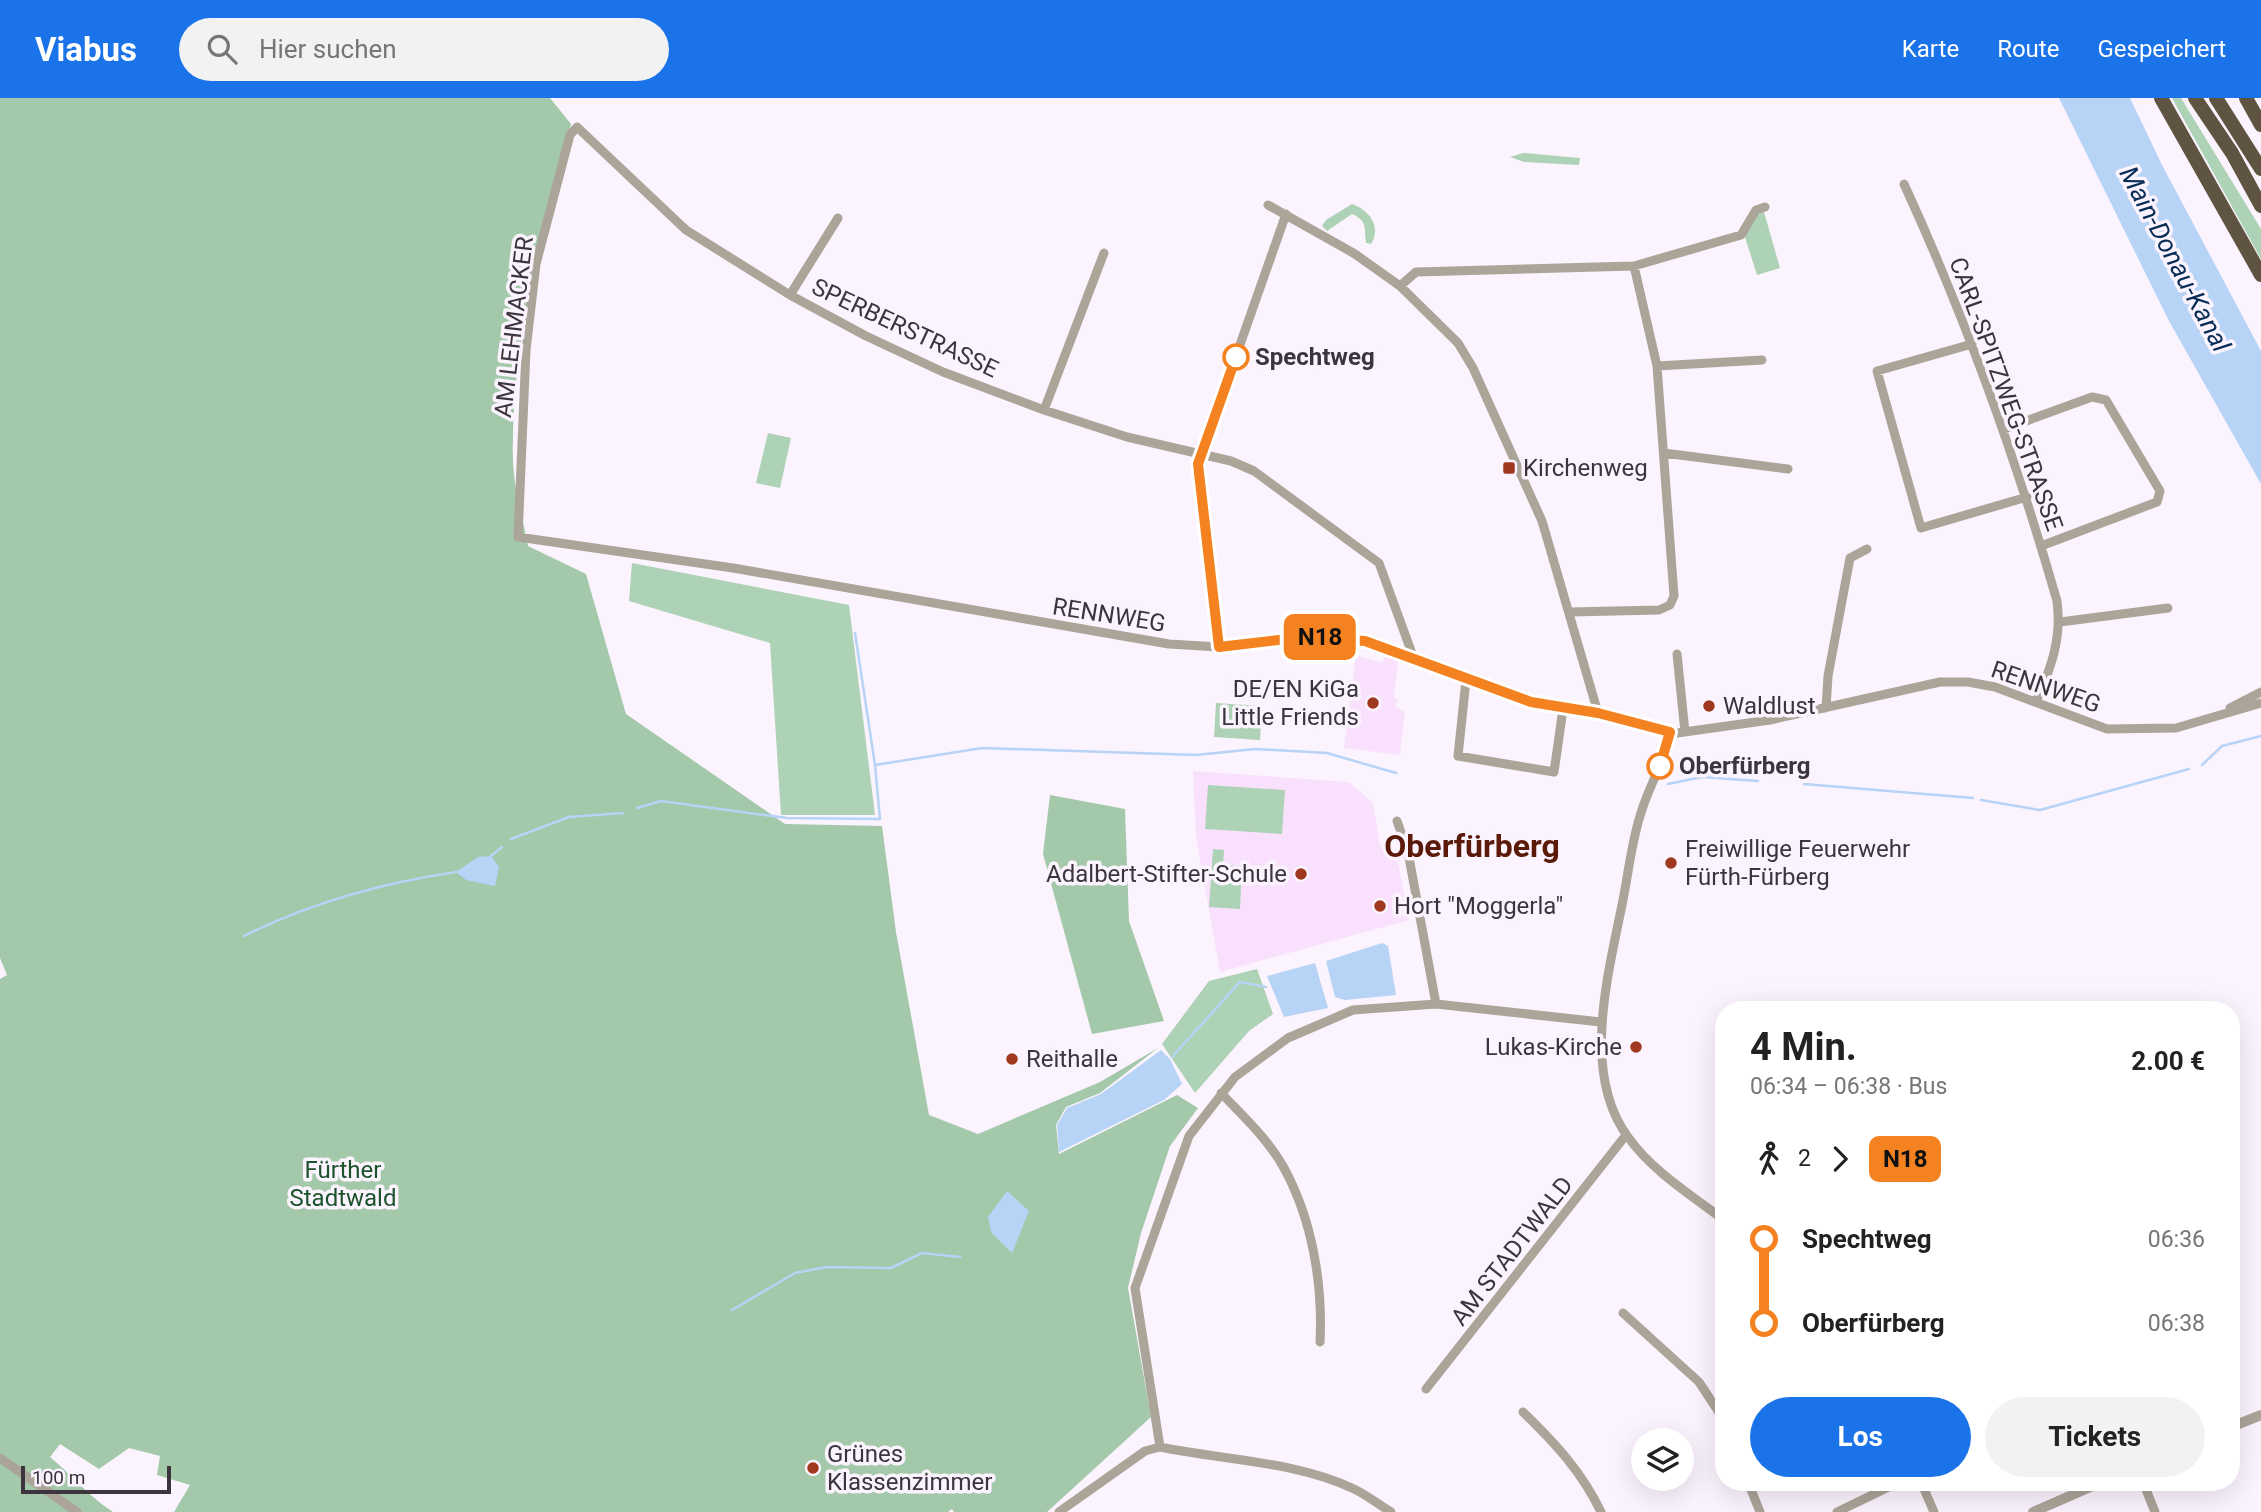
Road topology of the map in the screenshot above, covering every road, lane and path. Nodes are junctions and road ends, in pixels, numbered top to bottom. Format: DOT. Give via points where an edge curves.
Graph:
graph roads {
  1 [pos="2161,98"];
  2 [pos="2195,98"];
  3 [pos="2217,98"];
  4 [pos="2246,98"];
  5 [pos="2261,125"];
  6 [pos="577,127"];
  7 [pos="2261,169"];
  8 [pos="1904,184"];
  9 [pos="1268,205"];
  10 [pos="2261,206"];
  11 [pos="1765,207"];
  12 [pos="1286,214"];
  13 [pos="838,218"];
  14 [pos="1104,253"];
  15 [pos="1634,266"];
  16 [pos="2261,275"];
  17 [pos="1401,286"];
  18 [pos="790,295"];
  19 [pos="1972,344"];
  20 [pos="1762,360"];
  21 [pos="1657,366"];
  22 [pos="1044,410"];
  23 [pos="2004,429"];
  24 [pos="1664,453"];
  25 [pos="1202,454"];
  26 [pos="1788,470"];
  27 [pos="2027,497"];
  28 [pos="518,537"];
  29 [pos="2041,545"];
  30 [pos="1867,549"];
  31 [pos="2168,608"];
  32 [pos="1570,612"];
  33 [pos="2060,622"];
  34 [pos="1219,647"];
  35 [pos="1677,653"];
  36 [pos="1415,659"];
  37 [pos="1465,680"];
  38 [pos="2261,692"];
  39 [pos="2036,702"];
  40 [pos="2261,703"];
  41 [pos="1826,708"];
  42 [pos="1563,709"];
  43 [pos="1598,713"];
  44 [pos="2213,717"];
  45 [pos="1670,732"];
  46 [pos="1685,732"];
  47 [pos="1397,821"];
  48 [pos="1436,1004"];
  49 [pos="1601,1022"];
  50 [pos="1221,1093"];
  51 [pos="1626,1135"];
  52 [pos="1715,1213"];
  53 [pos="1623,1313"];
  54 [pos="1320,1342"];
  55 [pos="1426,1389"];
  56 [pos="1715,1406"];
  57 [pos="1523,1412"];
  58 [pos="2261,1415"];
  59 [pos="2240,1423"];
  60 [pos="1160,1447"];
  61 [pos="0,1458"];
  62 [pos="1752,1491"];
  63 [pos="1880,1491"];
  64 [pos="1925,1491"];
  65 [pos="2081,1491"];
  66 [pos="2147,1491"];
  67 [pos="77,1512"];
  68 [pos="1059,1512"];
  69 [pos="1391,1512"];
  70 [pos="1601,1512"];
  71 [pos="1760,1512"];
  72 [pos="1837,1512"];
  73 [pos="1934,1512"];
  74 [pos="2033,1512"];
  75 [pos="2155,1512"];
  1 -- 16 [label="highway"];
  2 -- 10 [label="highway"];
  3 -- 7 [label="highway"];
  4 -- 5 [label="highway"];
  6 -- 18 [label="street, SPERBERSTRASSE" via="686,230"];
  6 -- 28 [label="street, AM LEHMACKER" via="570,135 536,264 525,363"];
  8 -- 19 [label="street, CARL-SPITZWEG-STRASSE"];
  9 -- 12 [label="street"];
  11 -- 15 [label="street" via="1756,210 1741,235"];
  12 -- 17 [label="street"];
  12 -- 25 [label="street"];
  13 -- 18 [label="street, SPERBERSTRASSE"];
  14 -- 22 [label="street"];
  15 -- 17 [label="street" via="1416,272"];
  15 -- 21 [label="street"];
  17 -- 32 [label="street" via="1458,343 1473,368 1542,521"];
  18 -- 22 [label="street, SPERBERSTRASSE" via="943,372"];
  19 -- 23 [label="street, CARL-SPITZWEG-STRASSE"];
  19 -- 27 [label="street" via="1877,371 1922,528"];
  20 -- 21 [label="street"];
  21 -- 24 [label="street"];
  22 -- 25 [label="street, SPERBERSTRASSE" via="1127,437"];
  23 -- 27 [label="street, CARL-SPITZWEG-STRASSE"];
  23 -- 29 [label="street" via="2092,397 2106,400 2160,491 2157,502"];
  24 -- 26 [label="street"];
  24 -- 32 [label="street" via="1674,589 1671,605 1659,610"];
  25 -- 34 [label="street" via="1198,476"];
  25 -- 36 [label="street, SPERBERSTRASSE" via="1254,471 1379,564"];
  27 -- 29 [label="street, CARL-SPITZWEG-STRASSE"];
  28 -- 34 [label="street, RENNWEG" via="733,568 1169,644"];
  29 -- 33 [label="street, CARL-SPITZWEG-STRASSE"];
  30 -- 41 [label="street" via="1850,558"];
  31 -- 33 [label="street"];
  32 -- 43 [label="street"];
  33 -- 39 [label="street, CARL-SPITZWEG-STRASSE" via="2056,655"];
  34 -- 36 [label="street, RENNWEG" via="1337,637 1365,641"];
  35 -- 46 [label="street"];
  36 -- 37 [label="street, RENNWEG"];
  37 -- 42 [label="street, RENNWEG"];
  37 -- 42 [label="street" via="1458,756 1554,772"];
  38 -- 44 [label="street, RENNWEG"];
  39 -- 41 [label="street, RENNWEG" via="1995,687 1940,682"];
  39 -- 44 [label="street, RENNWEG" via="2107,729 2176,727"];
  40 -- 44 [label="street, RENNWEG"];
  41 -- 46 [label="street, RENNWEG"];
  42 -- 43 [label="street, RENNWEG"];
  43 -- 45 [label="street, RENNWEG"];
  45 -- 46 [label="street, RENNWEG"];
  45 -- 49 [label="street" via="1637,826"];
  47 -- 48 [label="street" via="1408,852"];
  48 -- 49 [label="street"];
  48 -- 50 [label="street" via="1353,1010 1330,1018 1261,1056"];
  49 -- 51 [label="street" via="1603,1070"];
  50 -- 54 [label="street" via="1264,1139 1298,1197 1320,1289"];
  50 -- 60 [label="street" via="1189,1136 1135,1288"];
  51 -- 52 [label="street" via="1652,1164"];
  51 -- 55 [label="street, AM STADTWALD"];
  53 -- 56 [label="street" via="1699,1382"];
  57 -- 70 [label="street" via="1565,1452"];
  58 -- 59 [label="street"];
  60 -- 68 [label="street" via="1145,1451"];
  60 -- 69 [label="street" via="1326,1479 1354,1489"];
  61 -- 67 [label="street"];
  62 -- 71 [label="street"];
  63 -- 72 [label="street"];
  64 -- 73 [label="street"];
  65 -- 74 [label="street"];
  66 -- 75 [label="street"];
}
